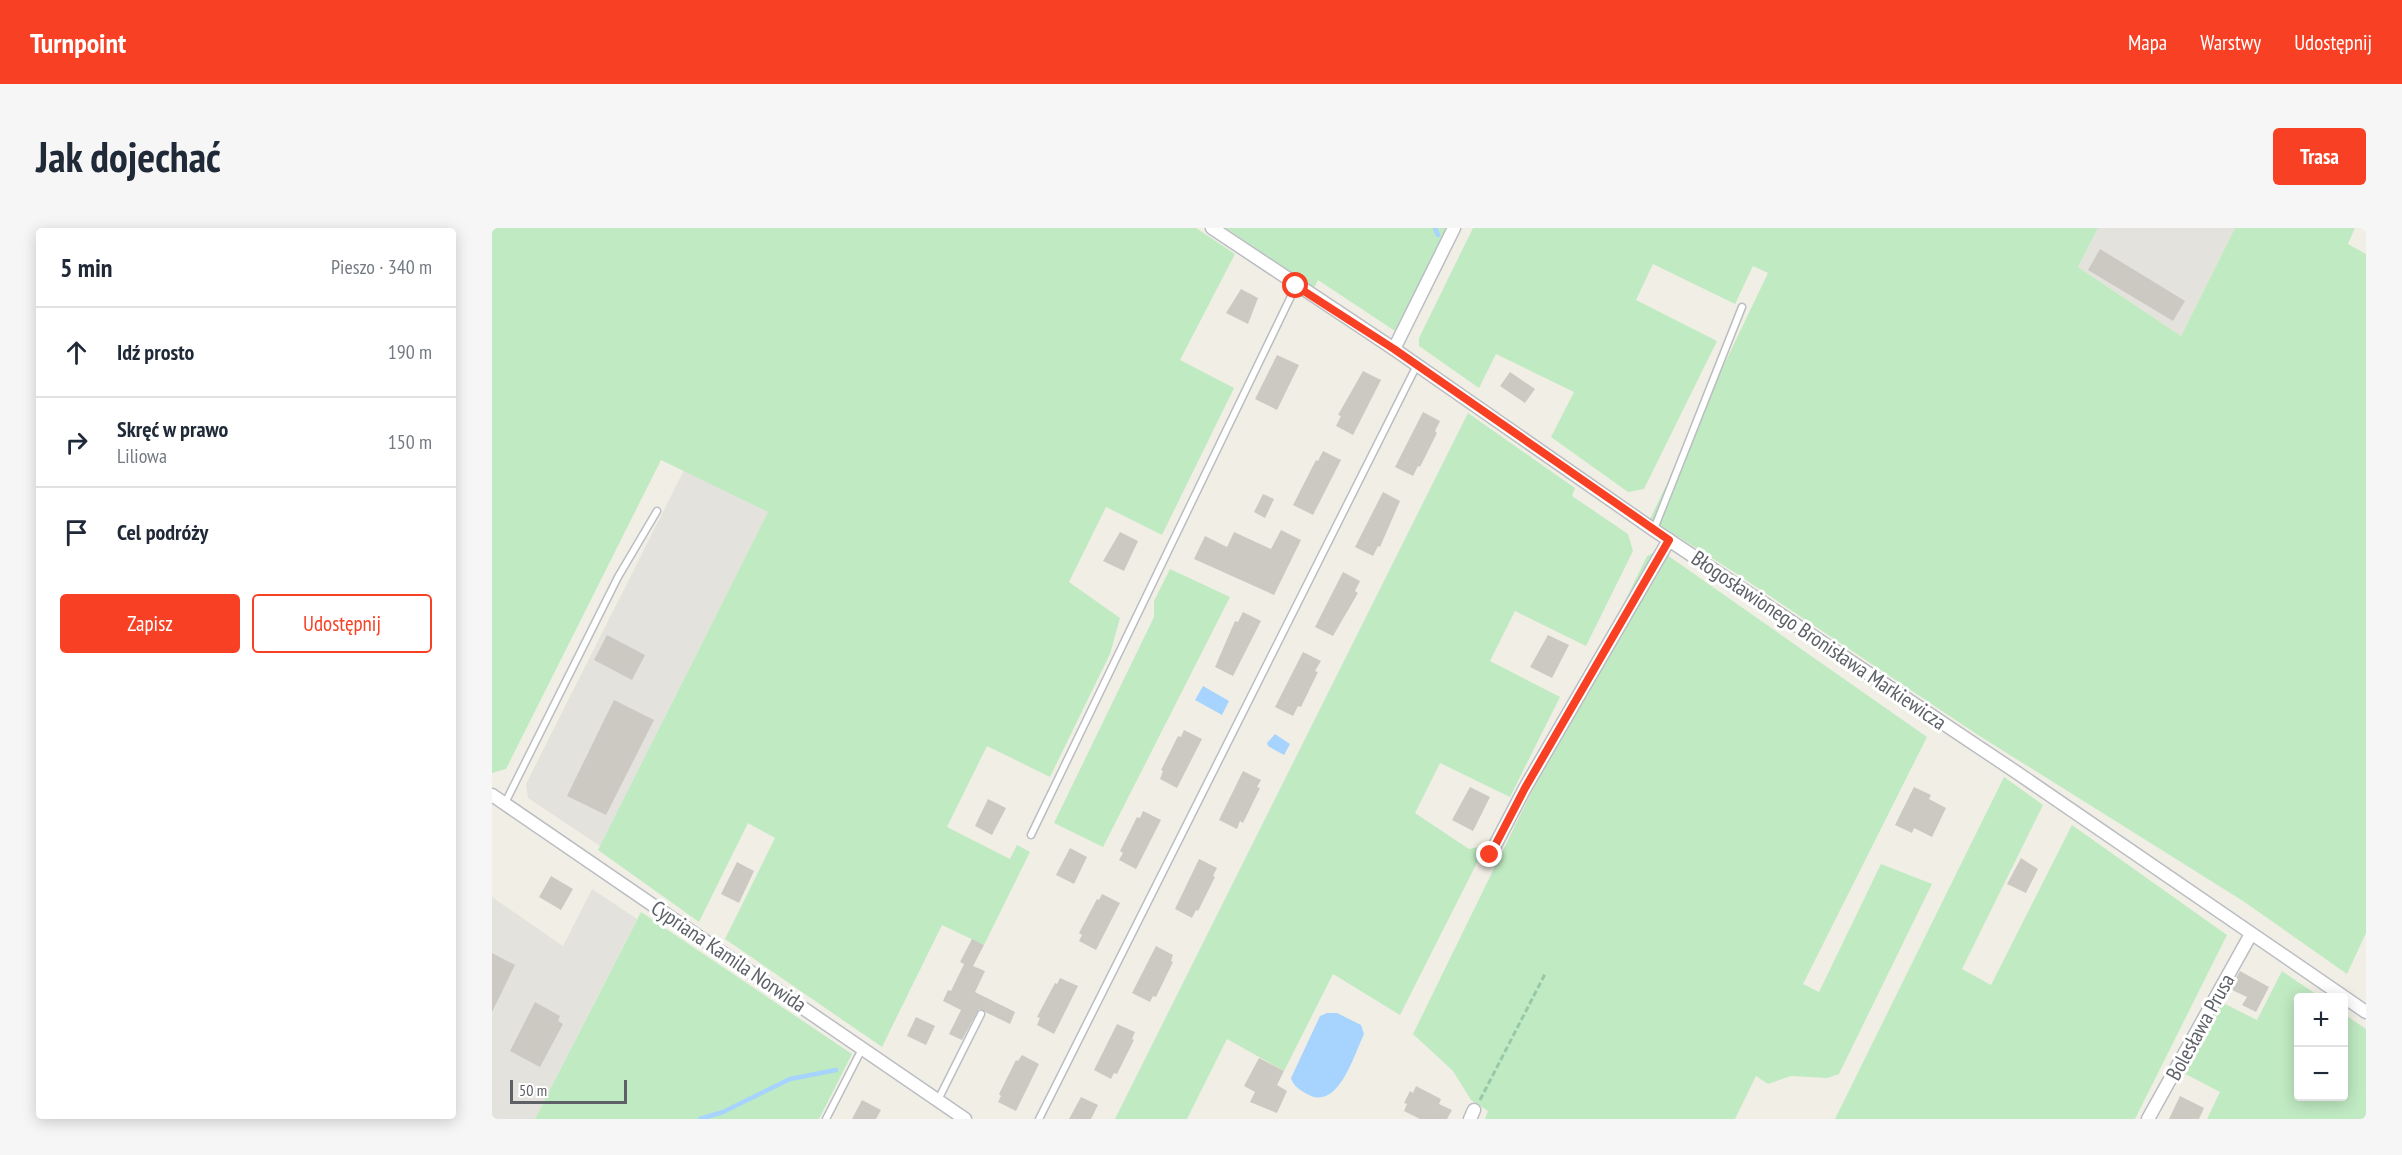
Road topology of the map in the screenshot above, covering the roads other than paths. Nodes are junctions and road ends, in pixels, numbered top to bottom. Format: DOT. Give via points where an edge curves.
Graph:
graph roads {
  1 [pos="1212,228"];
  2 [pos="1454,228"];
  3 [pos="1296,286"];
  4 [pos="1742,307"];
  5 [pos="1394,349"];
  6 [pos="1417,365"];
  7 [pos="657,511"];
  8 [pos="1654,530"];
  9 [pos="1669,540"];
  10 [pos="492,795"];
  11 [pos="505,804"];
  12 [pos="1031,835"];
  13 [pos="1490,855"];
  14 [pos="2251,934"];
  15 [pos="2366,1012"];
  16 [pos="981,1014"];
  17 [pos="863,1047"];
  18 [pos="938,1101"];
  19 [pos="826,1119"];
  20 [pos="965,1119"];
  21 [pos="1039,1119"];
  22 [pos="2148,1119"];
  1 -- 3 [label="street, Błogosławionego Bronisława Markiewicza"];
  2 -- 5 [label="street"];
  3 -- 5 [label="street, Błogosławionego Bronisława Markiewicza"];
  3 -- 12 [label="lane"];
  4 -- 8 [label="lane"];
  5 -- 6 [label="street, Błogosławionego Bronisława Markiewicza"];
  6 -- 8 [label="street, Błogosławionego Bronisława Markiewicza"];
  6 -- 21 [label="lane"];
  7 -- 11 [label="lane" via="618,577"];
  8 -- 9 [label="street, Błogosławionego Bronisława Markiewicza"];
  9 -- 13 [label="street"];
  9 -- 14 [label="street, Błogosławionego Bronisława Markiewicza"];
  10 -- 11 [label="street, Cypriana Kamila Norwida"];
  11 -- 17 [label="street, Cypriana Kamila Norwida"];
  14 -- 15 [label="street, Błogosławionego Bronisława Markiewicza"];
  14 -- 22 [label="street, Bolesława Prusa"];
  16 -- 18 [label="lane"];
  17 -- 18 [label="street, Cypriana Kamila Norwida"];
  17 -- 19 [label="lane"];
  18 -- 20 [label="street, Cypriana Kamila Norwida"];
}
